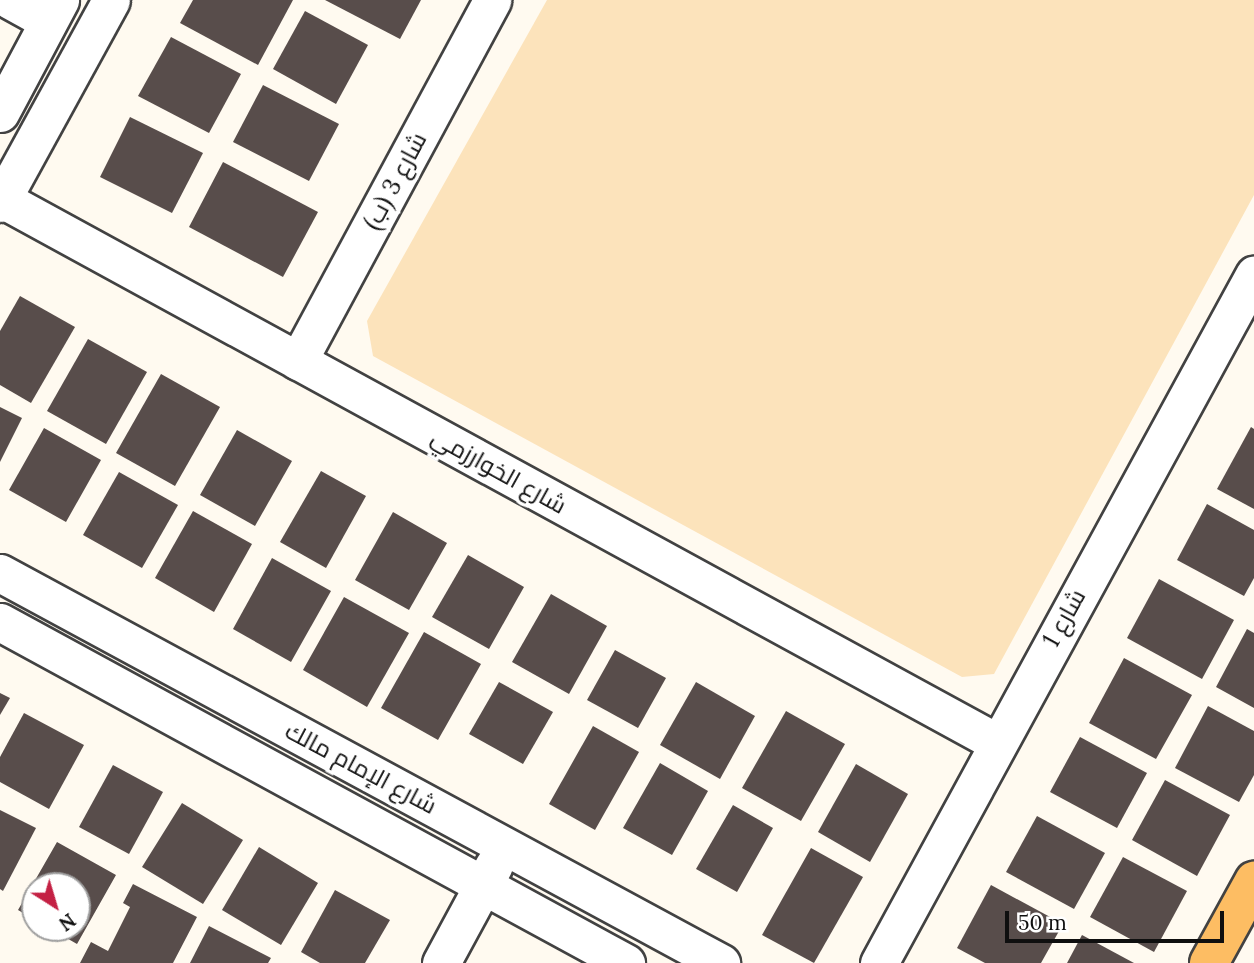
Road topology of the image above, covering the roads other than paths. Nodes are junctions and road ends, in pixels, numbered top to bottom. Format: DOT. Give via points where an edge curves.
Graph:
graph roads {
  1 [pos="10,0"];
  2 [pos="111,0"];
  3 [pos="492,0"];
  4 [pos="54,10"];
  5 [pos="0,113"];
  6 [pos="1,201"];
  7 [pos="1252,281"];
  8 [pos="298,361"];
  9 [pos="0,573"];
  10 [pos="0,622"];
  11 [pos="996,742"];
  12 [pos="505,846"];
  13 [pos="1254,881"];
  14 [pos="483,885"];
  15 [pos="441,963"];
  16 [pos="626,963"];
  17 [pos="721,963"];
  18 [pos="879,963"];
  19 [pos="1209,963"];
  1 -- 4 [label="street"];
  2 -- 6 [label="street"];
  3 -- 8 [label="street, شارع 3 (ب)"];
  4 -- 5 [label="street"];
  6 -- 8 [label="street, شارع الخوارزمي"];
  7 -- 11 [label="street, شارع 1"];
  8 -- 11 [label="street, شارع الخوارزمي"];
  9 -- 12 [label="street, شارع الإمام مالك"];
  10 -- 14 [label="street, شارع الإمام مالك"];
  11 -- 18 [label="street, شارع 1"];
  12 -- 14 [label="street"];
  12 -- 17 [label="street, شارع الإمام مالك"];
  13 -- 19 [label="main road"];
  14 -- 15 [label="street"];
  14 -- 16 [label="street, شارع الإمام مالك"];
}
